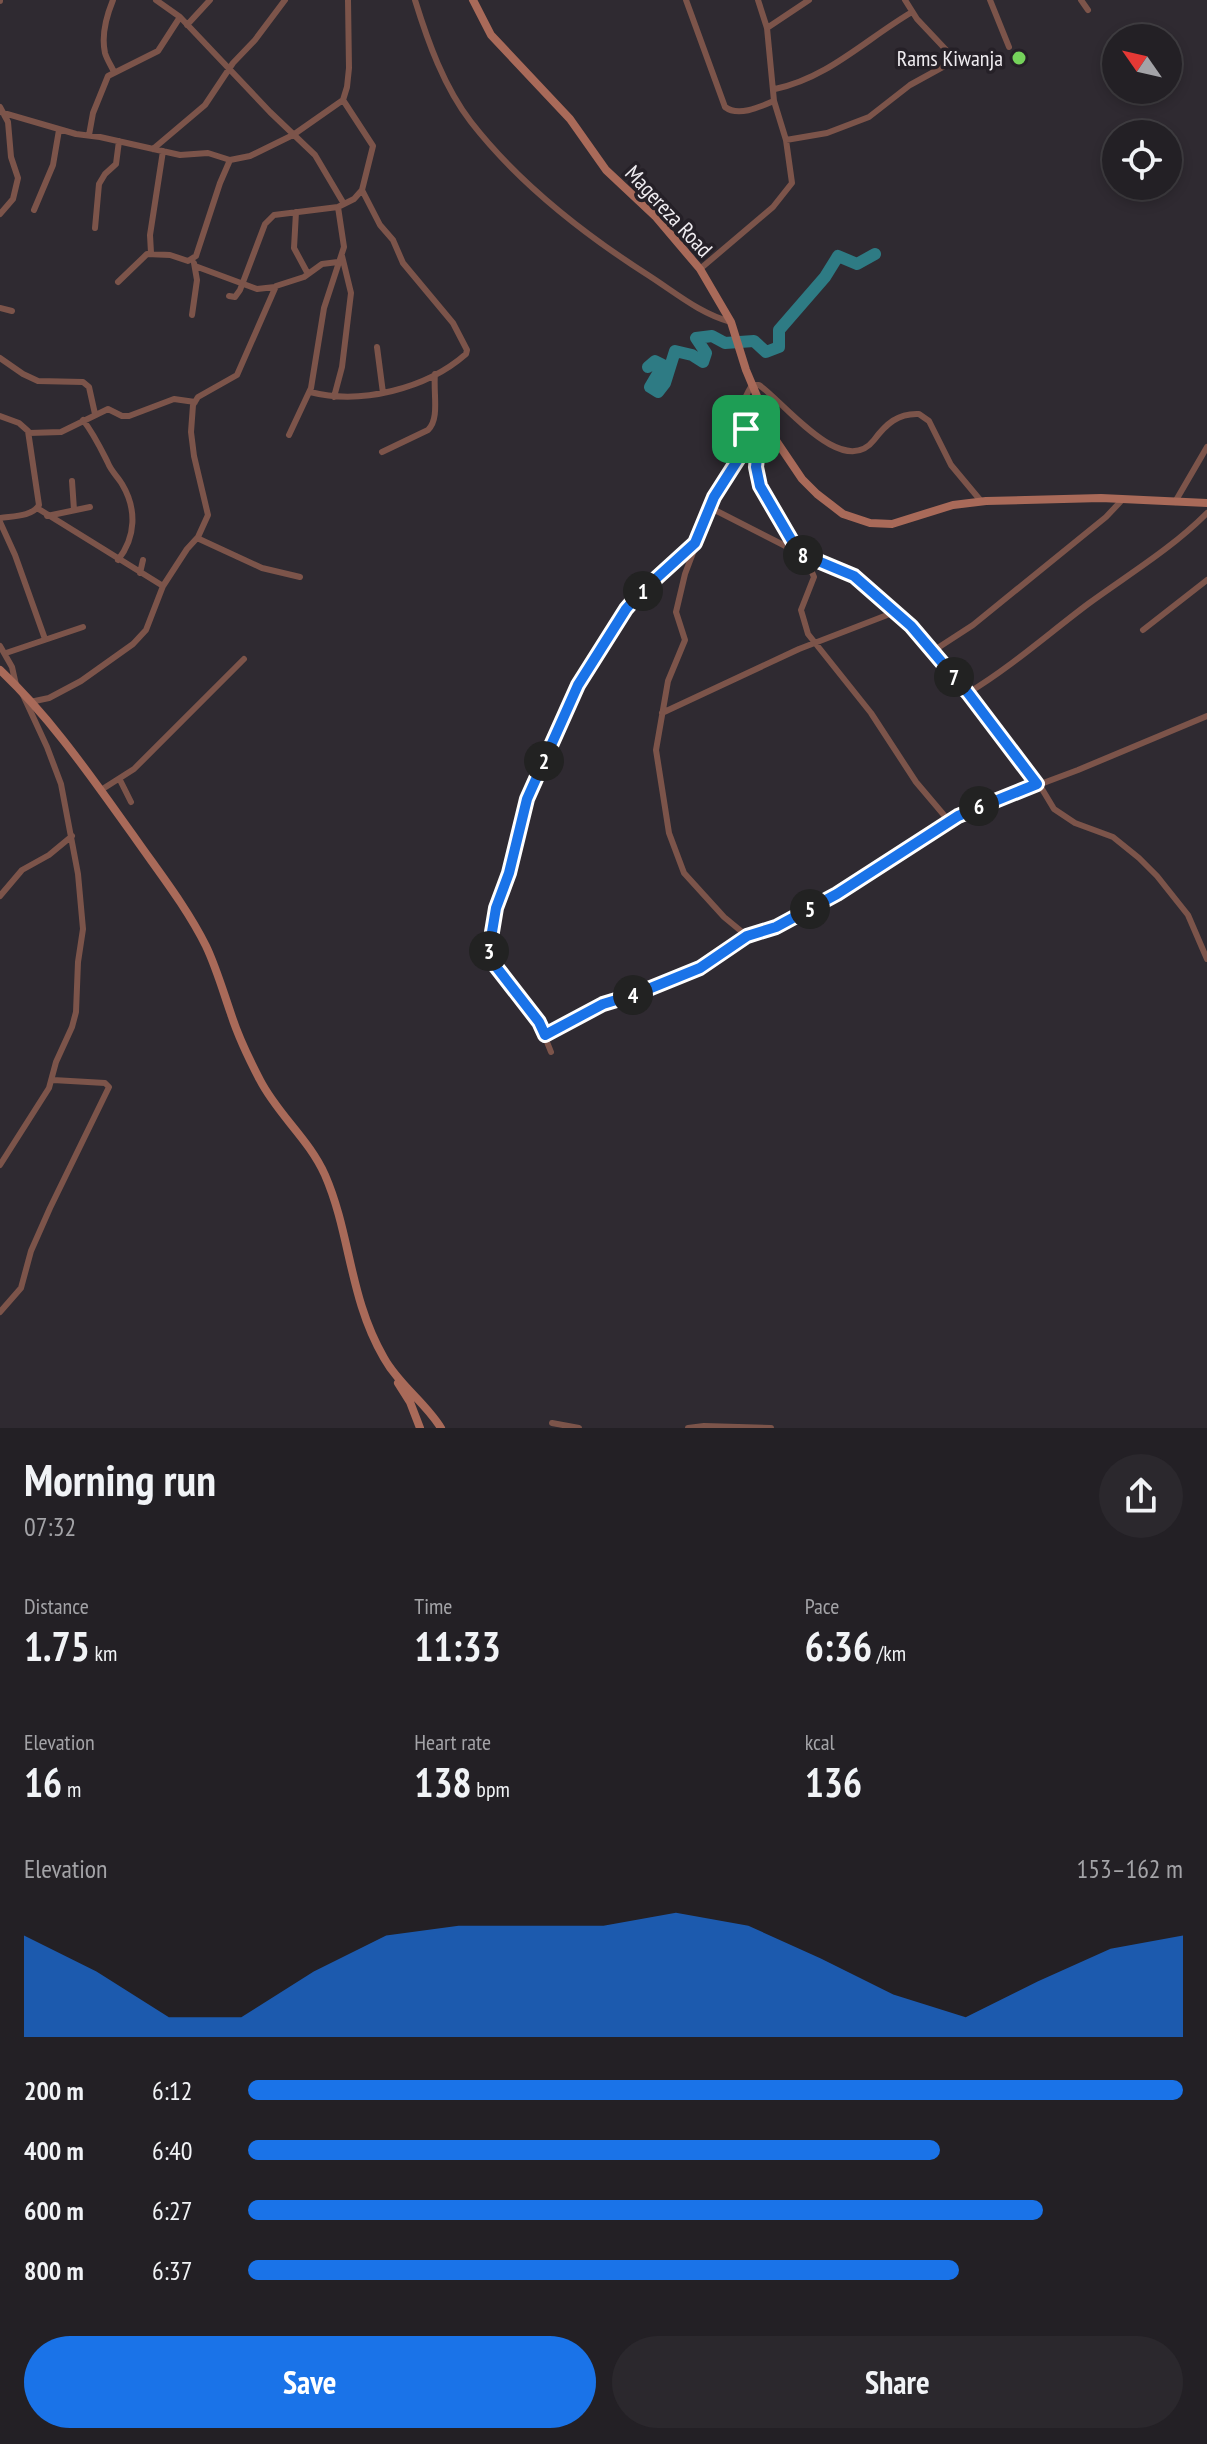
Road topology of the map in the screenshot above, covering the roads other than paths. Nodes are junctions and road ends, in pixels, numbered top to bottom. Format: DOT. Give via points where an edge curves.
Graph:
graph roads {
  1 [pos="113,0"];
  2 [pos="156,0"];
  3 [pos="210,0"];
  4 [pos="285,0"];
  5 [pos="348,0"];
  6 [pos="415,0"];
  7 [pos="473,0"];
  8 [pos="686,0"];
  9 [pos="758,0"];
  10 [pos="809,0"];
  11 [pos="905,0"];
  12 [pos="990,0"];
  13 [pos="1081,0"];
  14 [pos="1088,10"];
  15 [pos="912,12"];
  16 [pos="180,17"];
  17 [pos="187,25"];
  18 [pos="767,28"];
  19 [pos="1009,47"];
  20 [pos="230,67"];
  21 [pos="114,72"];
  22 [pos="775,89"];
  23 [pos="343,100"];
  24 [pos="774,101"];
  25 [pos="1,110"];
  26 [pos="59,130"];
  27 [pos="89,135"];
  28 [pos="293,135"];
  29 [pos="786,140"];
  30 [pos="119,141"];
  31 [pos="153,149"];
  32 [pos="163,151"];
  33 [pos="230,160"];
  34 [pos="362,190"];
  35 [pos="341,206"];
  36 [pos="34,210"];
  37 [pos="296,212"];
  38 [pos="0,214"];
  39 [pos="95,228"];
  40 [pos="151,253"];
  41 [pos="341,255"];
  42 [pos="338,262"];
  43 [pos="194,263"];
  44 [pos="700,269"];
  45 [pos="308,274"];
  46 [pos="118,282"];
  47 [pos="244,284"];
  48 [pos="275,287"];
  49 [pos="229,296"];
  50 [pos="0,308"];
  51 [pos="12,311"];
  52 [pos="192,315"];
  53 [pos="731,322"];
  54 [pos="377,347"];
  55 [pos="0,358"];
  56 [pos="435,374"];
  57 [pos="752,385"];
  58 [pos="310,392"];
  59 [pos="383,393"];
  60 [pos="334,397"];
  61 [pos="195,402"];
  62 [pos="95,414"];
  63 [pos="0,416"];
  64 [pos="83,420"];
  65 [pos="746,429"];
  66 [pos="29,433"];
  67 [pos="289,435"];
  68 [pos="1207,447"];
  69 [pos="382,452"];
  70 [pos="72,481"];
  71 [pos="1123,499"];
  72 [pos="981,501"];
  73 [pos="1175,502"];
  74 [pos="1207,503"];
  75 [pos="90,507"];
  76 [pos="709,507"];
  77 [pos="37,508"];
  78 [pos="74,510"];
  79 [pos="1207,513"];
  80 [pos="47,516"];
  81 [pos="0,520"];
  82 [pos="197,538"];
  83 [pos="695,543"];
  84 [pos="802,554"];
  85 [pos="118,560"];
  86 [pos="143,560"];
  87 [pos="140,573"];
  88 [pos="300,577"];
  89 [pos="1207,580"];
  90 [pos="163,586"];
  91 [pos="895,612"];
  92 [pos="83,627"];
  93 [pos="1143,630"];
  94 [pos="45,639"];
  95 [pos="813,643"];
  96 [pos="0,646"];
  97 [pos="933,651"];
  98 [pos="6,653"];
  99 [pos="244,659"];
  100 [pos="0,670"];
  101 [pos="19,689"];
  102 [pos="968,693"];
  103 [pos="30,702"];
  104 [pos="662,713"];
  105 [pos="1207,716"];
  106 [pos="120,780"];
  107 [pos="1037,784"];
  108 [pos="101,790"];
  109 [pos="131,802"];
  110 [pos="949,821"];
  111 [pos="72,836"];
  112 [pos="0,896"];
  113 [pos="747,936"];
  114 [pos="1207,959"];
  115 [pos="545,1035"];
  116 [pos="551,1052"];
  117 [pos="53,1080"];
  118 [pos="6,1147"];
  119 [pos="0,1165"];
  120 [pos="0,1312"];
  121 [pos="394,1375"];
  122 [pos="552,1423"];
  123 [pos="698,1427"];
  124 [pos="420,1428"];
  125 [pos="441,1428"];
  126 [pos="579,1428"];
  127 [pos="688,1428"];
  128 [pos="771,1428"];
  1 -- 21 [label="street" via="104,38"];
  2 -- 16 [label="street"];
  3 -- 17 [label="street"];
  4 -- 20 [label="street"];
  5 -- 23 [label="street" via="349,68"];
  6 -- 53 [label="street" via="461,107 525,181 611,251 709,316"];
  7 -- 44 [label="street, Magereza Road" via="491,35 570,119 606,170"];
  8 -- 24 [label="street" via="725,107 738,112"];
  9 -- 18 [label="street"];
  10 -- 18 [label="street"];
  11 -- 15 [label="street"];
  12 -- 19 [label="street"];
  13 -- 14 [label="street"];
  15 -- 22 [label="street" via="826,69"];
  15 -- 29 [label="street" via="950,54 950,63 869,117 816,136"];
  16 -- 17 [label="street"];
  16 -- 21 [label="street" via="158,51"];
  17 -- 20 [label="street"];
  18 -- 22 [label="street"];
  20 -- 28 [label="street"];
  20 -- 31 [label="street" via="205,105"];
  21 -- 27 [label="street" via="104,83"];
  22 -- 24 [label="street"];
  23 -- 28 [label="street"];
  23 -- 34 [label="street" via="373,146"];
  24 -- 29 [label="street"];
  25 -- 26 [label="street"];
  25 -- 38 [label="street" via="18,178 13,199"];
  26 -- 27 [label="street"];
  26 -- 36 [label="street" via="53,165"];
  27 -- 30 [label="street"];
  28 -- 33 [label="street"];
  28 -- 35 [label="street" via="315,155"];
  29 -- 44 [label="street" via="792,177 788,190"];
  30 -- 31 [label="street"];
  30 -- 39 [label="street" via="116,164 99,184"];
  31 -- 32 [label="street"];
  32 -- 33 [label="street" via="208,153"];
  32 -- 40 [label="street"];
  33 -- 43 [label="street"];
  34 -- 35 [label="street"];
  34 -- 56 [label="street" via="403,263 453,323 467,350"];
  35 -- 37 [label="street"];
  35 -- 41 [label="street"];
  37 -- 45 [label="street" via="294,248"];
  37 -- 47 [label="street" via="269,218"];
  40 -- 43 [label="street"];
  40 -- 46 [label="street"];
  41 -- 42 [label="street"];
  41 -- 60 [label="street" via="351,293"];
  42 -- 45 [label="street" via="322,264"];
  42 -- 58 [label="street" via="324,308"];
  43 -- 47 [label="street"];
  43 -- 52 [label="street"];
  44 -- 53 [label="street, Magereza Road"];
  45 -- 48 [label="street"];
  47 -- 48 [label="street"];
  47 -- 49 [label="street" via="237,296"];
  48 -- 61 [label="street" via="237,375"];
  50 -- 51 [label="street"];
  53 -- 57 [label="street, Magereza Road"];
  54 -- 59 [label="street"];
  55 -- 62 [label="street" via="38,381 85,383"];
  56 -- 59 [label="street"];
  56 -- 69 [label="street" via="434,424"];
  57 -- 65 [label="street" via="740,408"];
  57 -- 72 [label="street, Magereza Road" via="775,439 802,479 843,514 892,524"];
  57 -- 72 [label="street" via="761,386 796,421 847,451 864,450 891,421 919,414 929,421 951,465"];
  58 -- 60 [label="street"];
  58 -- 67 [label="street"];
  59 -- 60 [label="street"];
  61 -- 62 [label="street" via="174,399 129,416 108,409"];
  61 -- 82 [label="street" via="194,456 208,510"];
  62 -- 64 [label="street"];
  63 -- 66 [label="street"];
  64 -- 66 [label="street" via="61,432"];
  64 -- 85 [label="street" via="130,505 131,539"];
  65 -- 76 [label="street" via="744,450"];
  65 -- 84 [label="street" via="759,440 760,486"];
  66 -- 77 [label="street"];
  68 -- 73 [label="street"];
  70 -- 78 [label="street"];
  71 -- 72 [label="street, Magereza Road"];
  71 -- 73 [label="street, Magereza Road"];
  71 -- 97 [label="street" via="973,625"];
  73 -- 74 [label="street, Magereza Road"];
  75 -- 78 [label="street"];
  76 -- 83 [label="street"];
  76 -- 84 [label="street"];
  77 -- 80 [label="street"];
  77 -- 81 [label="street"];
  78 -- 80 [label="street"];
  79 -- 102 [label="street" via="1168,549"];
  80 -- 85 [label="street"];
  81 -- 94 [label="street"];
  82 -- 88 [label="street" via="262,568"];
  82 -- 90 [label="street"];
  83 -- 104 [label="street" via="676,612 684,644 668,681"];
  83 -- 115 [label="street" via="626,609 578,685 527,799 489,950"];
  84 -- 91 [label="street" via="848,571"];
  84 -- 95 [label="street" via="814,577 801,616"];
  85 -- 87 [label="street"];
  86 -- 87 [label="street"];
  87 -- 90 [label="street"];
  89 -- 93 [label="street"];
  90 -- 103 [label="street" via="146,630 133,644 74,685"];
  91 -- 95 [label="street"];
  91 -- 97 [label="street"];
  92 -- 94 [label="street"];
  94 -- 98 [label="street"];
  95 -- 104 [label="street"];
  95 -- 110 [label="street"];
  96 -- 98 [label="street"];
  97 -- 102 [label="street"];
  98 -- 101 [label="street"];
  99 -- 106 [label="street"];
  100 -- 101 [label="street"];
  101 -- 103 [label="street"];
  101 -- 111 [label="street" via="59,777"];
  102 -- 107 [label="street"];
  103 -- 108 [label="street"];
  104 -- 113 [label="street" via="657,758 676,854 684,873"];
  105 -- 107 [label="street"];
  106 -- 108 [label="street"];
  106 -- 109 [label="street"];
  107 -- 110 [label="street"];
  107 -- 114 [label="street" via="1061,815 1113,837 1143,861 1188,915"];
  108 -- 121 [label="street" via="181,903 211,958 262,1083 323,1171 363,1313"];
  110 -- 113 [label="street" via="837,894 776,927"];
  111 -- 112 [label="street" via="22,870"];
  111 -- 117 [label="street" via="83,929 74,1020"];
  113 -- 115 [label="street" via="700,968 603,1004"];
  115 -- 116 [label="street"];
  117 -- 118 [label="street"];
  117 -- 120 [label="street" via="109,1087 31,1251 21,1288"];
  118 -- 119 [label="street"];
  121 -- 124 [label="street"];
  121 -- 125 [label="street"];
  122 -- 126 [label="street"];
  123 -- 127 [label="street"];
  123 -- 128 [label="street"];
}
